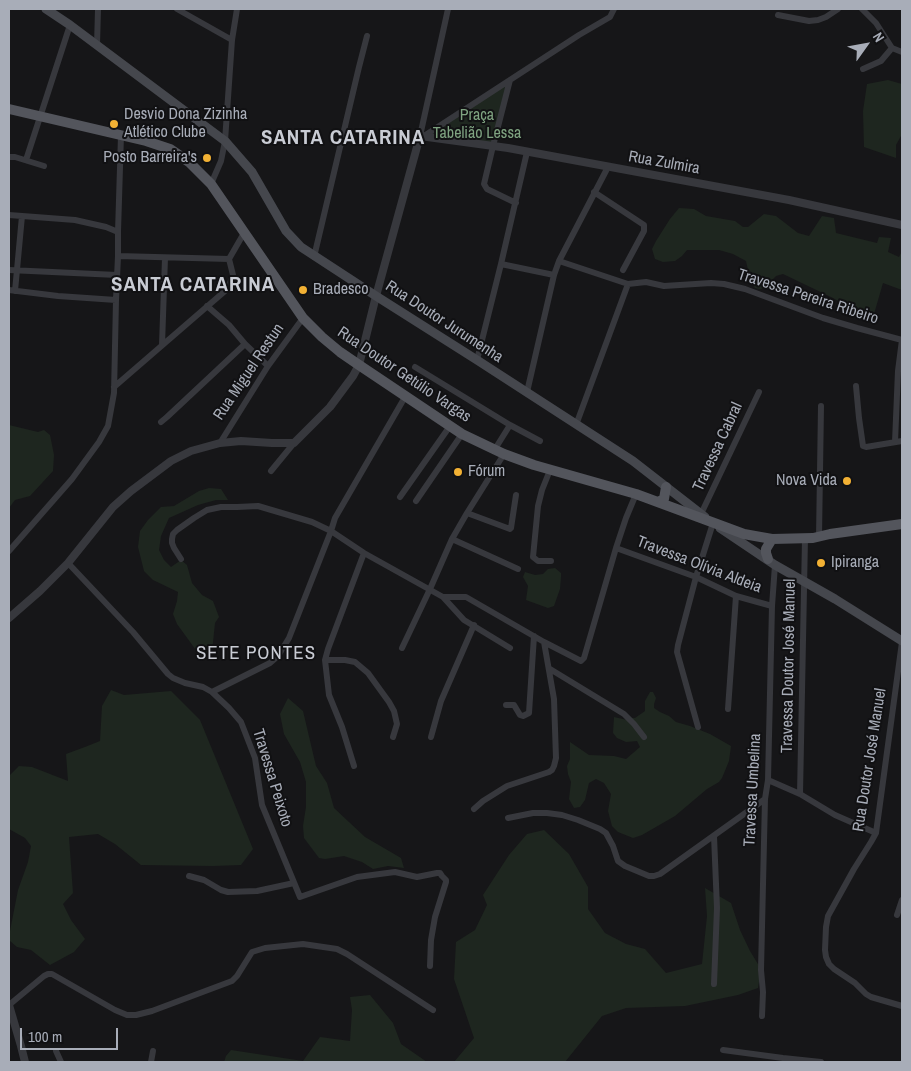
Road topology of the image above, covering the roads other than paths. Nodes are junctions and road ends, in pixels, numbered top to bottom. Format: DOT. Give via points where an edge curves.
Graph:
graph roads {
  1 [pos="46,9"];
  2 [pos="98,9"];
  3 [pos="178,9"];
  4 [pos="237,9"];
  5 [pos="448,9"];
  6 [pos="614,9"];
  7 [pos="838,9"];
  8 [pos="862,9"];
  9 [pos="778,15"];
  10 [pos="70,25"];
  11 [pos="368,36"];
  12 [pos="232,40"];
  13 [pos="97,45"];
  14 [pos="892,48"];
  15 [pos="902,52"];
  16 [pos="863,69"];
  17 [pos="510,80"];
  18 [pos="9,109"];
  19 [pos="40,117"];
  20 [pos="121,135"];
  21 [pos="422,136"];
  22 [pos="224,141"];
  23 [pos="493,146"];
  24 [pos="527,152"];
  25 [pos="9,157"];
  26 [pos="26,160"];
  27 [pos="44,166"];
  28 [pos="608,167"];
  29 [pos="211,184"];
  30 [pos="594,192"];
  31 [pos="516,202"];
  32 [pos="9,214"];
  33 [pos="22,216"];
  34 [pos="902,226"];
  35 [pos="118,232"];
  36 [pos="244,233"];
  37 [pos="118,256"];
  38 [pos="314,257"];
  39 [pos="165,258"];
  40 [pos="229,259"];
  41 [pos="559,261"];
  42 [pos="501,264"];
  43 [pos="9,270"];
  44 [pos="623,270"];
  45 [pos="16,271"];
  46 [pos="117,275"];
  47 [pos="554,275"];
  48 [pos="628,284"];
  49 [pos="12,290"];
  50 [pos="376,296"];
  51 [pos="116,300"];
  52 [pos="207,306"];
  53 [pos="303,318"];
  54 [pos="902,340"];
  55 [pos="245,344"];
  56 [pos="162,345"];
  57 [pos="477,360"];
  58 [pos="359,365"];
  59 [pos="268,366"];
  60 [pos="415,367"];
  61 [pos="856,386"];
  62 [pos="114,387"];
  63 [pos="527,392"];
  64 [pos="759,392"];
  65 [pos="405,397"];
  66 [pos="821,406"];
  67 [pos="161,422"];
  68 [pos="576,424"];
  69 [pos="510,425"];
  70 [pos="450,426"];
  71 [pos="462,434"];
  72 [pos="540,441"];
  73 [pos="902,441"];
  74 [pos="894,442"];
  75 [pos="220,443"];
  76 [pos="294,443"];
  77 [pos="495,449"];
  78 [pos="504,454"];
  79 [pos="550,470"];
  80 [pos="271,471"];
  81 [pos="666,487"];
  82 [pos="636,494"];
  83 [pos="516,495"];
  84 [pos="400,497"];
  85 [pos="416,501"];
  86 [pos="658,502"];
  87 [pos="467,513"];
  88 [pos="701,514"];
  89 [pos="713,523"];
  90 [pos="902,524"];
  91 [pos="331,531"];
  92 [pos="819,536"];
  93 [pos="806,538"];
  94 [pos="772,539"];
  95 [pos="452,540"];
  96 [pos="616,548"];
  97 [pos="9,551"];
  98 [pos="364,553"];
  99 [pos="181,559"];
  100 [pos="551,561"];
  101 [pos="772,562"];
  102 [pos="68,563"];
  103 [pos="518,569"];
  104 [pos="696,577"];
  105 [pos="805,582"];
  106 [pos="430,589"];
  107 [pos="736,596"];
  108 [pos="443,597"];
  109 [pos="772,606"];
  110 [pos="9,618"];
  111 [pos="474,625"];
  112 [pos="534,636"];
  113 [pos="544,642"];
  114 [pos="902,642"];
  115 [pos="402,648"];
  116 [pos="510,648"];
  117 [pos="325,660"];
  118 [pos="550,669"];
  119 [pos="212,692"];
  120 [pos="506,705"];
  121 [pos="728,710"];
  122 [pos="698,727"];
  123 [pos="393,736"];
  124 [pos="430,737"];
  125 [pos="644,737"];
  126 [pos="354,766"];
  127 [pos="768,780"];
  128 [pos="800,794"];
  129 [pos="765,799"];
  130 [pos="474,809"];
  131 [pos="508,818"];
  132 [pos="876,833"];
  133 [pos="714,836"];
  134 [pos="189,876"];
  135 [pos="294,883"];
  136 [pos="902,900"];
  137 [pos="898,915"];
  138 [pos="430,966"];
  139 [pos="714,984"];
  140 [pos="9,1005"];
  141 [pos="902,1006"];
  142 [pos="432,1010"];
  143 [pos="762,1016"];
  144 [pos="723,1050"];
  145 [pos="56,1051"];
  146 [pos="153,1051"];
  147 [pos="25,1062"];
  148 [pos="61,1062"];
  149 [pos="150,1062"];
  150 [pos="821,1062"];
  1 -- 10 [label="main road, Rua Doutor Jurumenha"];
  2 -- 13 [label="street"];
  3 -- 12 [label="street"];
  4 -- 12 [label="street"];
  5 -- 21 [label="street"];
  6 -- 17 [label="street" via="610,17"];
  7 -- 9 [label="street" via="826,17 809,21"];
  8 -- 14 [label="street" via="876,23"];
  10 -- 13 [label="main road, Rua Doutor Jurumenha"];
  10 -- 19 [label="street"];
  11 -- 38 [label="street"];
  12 -- 22 [label="street"];
  13 -- 22 [label="main road, Rua Doutor Jurumenha"];
  14 -- 15 [label="street"];
  14 -- 16 [label="street" via="881,61"];
  17 -- 21 [label="street"];
  17 -- 23 [label="street"];
  18 -- 19 [label="main road, Rua Doutor Getúlio Vargas"];
  19 -- 20 [label="main road, Rua Doutor Getúlio Vargas"];
  19 -- 26 [label="street"];
  20 -- 29 [label="main road, Rua Doutor Getúlio Vargas" via="170,149"];
  20 -- 35 [label="street"];
  21 -- 23 [label="street, Rua Zulmira"];
  21 -- 50 [label="street"];
  22 -- 29 [label="street" via="221,162"];
  22 -- 38 [label="main road, Rua Doutor Jurumenha" via="252,172 286,231"];
  23 -- 24 [label="street, Rua Zulmira"];
  23 -- 31 [label="street" via="484,184"];
  24 -- 28 [label="street, Rua Zulmira"];
  24 -- 31 [label="street"];
  25 -- 26 [label="street"];
  26 -- 27 [label="street"];
  28 -- 30 [label="street"];
  28 -- 34 [label="street, Rua Zulmira" via="789,200"];
  29 -- 36 [label="main road, Rua Doutor Getúlio Vargas"];
  30 -- 41 [label="street"];
  30 -- 44 [label="street" via="644,225 644,232"];
  31 -- 42 [label="street"];
  32 -- 33 [label="street"];
  33 -- 35 [label="street" via="75,220"];
  33 -- 45 [label="street"];
  35 -- 37 [label="street"];
  36 -- 40 [label="street"];
  36 -- 53 [label="main road, Rua Doutor Getúlio Vargas"];
  37 -- 39 [label="street"];
  37 -- 46 [label="street"];
  38 -- 50 [label="main road, Rua Doutor Jurumenha"];
  39 -- 40 [label="street"];
  39 -- 56 [label="street"];
  40 -- 52 [label="street" via="233,274 230,283"];
  41 -- 47 [label="street"];
  41 -- 48 [label="street, Travessa Pereira Ribeiro"];
  42 -- 47 [label="street"];
  42 -- 57 [label="street"];
  43 -- 45 [label="street"];
  45 -- 46 [label="street"];
  45 -- 49 [label="street"];
  46 -- 51 [label="street"];
  47 -- 63 [label="street"];
  48 -- 54 [label="street, Travessa Pereira Ribeiro" via="724,284 823,318"];
  48 -- 68 [label="street"];
  49 -- 51 [label="street"];
  50 -- 57 [label="main road, Rua Doutor Jurumenha"];
  50 -- 58 [label="street"];
  51 -- 62 [label="street"];
  52 -- 55 [label="street"];
  52 -- 56 [label="street"];
  53 -- 58 [label="main road, Rua Doutor Getúlio Vargas"];
  53 -- 59 [label="street, Rua Miguel Restun"];
  54 -- 74 [label="street"];
  55 -- 59 [label="street"];
  55 -- 67 [label="street"];
  56 -- 62 [label="street"];
  57 -- 63 [label="main road, Rua Doutor Jurumenha"];
  58 -- 65 [label="main road, Rua Doutor Getúlio Vargas"];
  58 -- 76 [label="street" via="330,407"];
  59 -- 75 [label="street, Rua Miguel Restun"];
  60 -- 69 [label="street"];
  61 -- 74 [label="street" via="863,446"];
  62 -- 97 [label="street" via="108,426 99,442 72,479"];
  63 -- 68 [label="main road, Rua Doutor Jurumenha"];
  64 -- 88 [label="street, Travessa Cabral"];
  65 -- 70 [label="main road, Rua Doutor Getúlio Vargas"];
  65 -- 91 [label="street" via="335,518"];
  66 -- 92 [label="street"];
  68 -- 81 [label="main road, Rua Doutor Jurumenha"];
  69 -- 72 [label="street"];
  69 -- 77 [label="street"];
  70 -- 71 [label="main road, Rua Doutor Getúlio Vargas"];
  70 -- 84 [label="street"];
  71 -- 77 [label="main road, Rua Doutor Getúlio Vargas"];
  71 -- 85 [label="street"];
  73 -- 74 [label="street"];
  75 -- 76 [label="street"];
  75 -- 102 [label="street" via="171,461 131,491 113,507"];
  76 -- 80 [label="street"];
  77 -- 78 [label="main road, Rua Doutor Getúlio Vargas"];
  78 -- 79 [label="main road, Rua Doutor Getúlio Vargas"];
  78 -- 87 [label="street"];
  79 -- 82 [label="main road, Rua Doutor Getúlio Vargas"];
  79 -- 100 [label="street" via="538,506 533,556 538,561"];
  81 -- 86 [label="main road" via="664,499"];
  81 -- 88 [label="main road, Rua Doutor Jurumenha"];
  82 -- 86 [label="main road, Rua Doutor Getúlio Vargas"];
  82 -- 96 [label="street"];
  83 -- 87 [label="street" via="510,529"];
  86 -- 89 [label="main road, Rua Doutor Getúlio Vargas"];
  87 -- 95 [label="street"];
  88 -- 89 [label="main road, Rua Doutor Jurumenha"];
  89 -- 94 [label="main road, Rua Doutor Getúlio Vargas" via="744,534"];
  89 -- 101 [label="main road, Rua Doutor Jurumenha"];
  89 -- 104 [label="street"];
  90 -- 92 [label="main road, Rua Doutor Getúlio Vargas"];
  91 -- 98 [label="street"];
  91 -- 99 [label="street" via="258,506 221,506 207,510 173,534 172,543"];
  91 -- 119 [label="street" via="289,638 278,656"];
  92 -- 93 [label="main road, Rua Doutor Getúlio Vargas"];
  93 -- 94 [label="main road, Rua Doutor Getúlio Vargas"];
  93 -- 105 [label="street, Travessa Doutor José Manuel"];
  94 -- 101 [label="main road" via="766,554"];
  95 -- 103 [label="street"];
  95 -- 106 [label="street"];
  96 -- 104 [label="street, Travessa Olívia Aldeia"];
  96 -- 113 [label="street" via="584,658 581,661"];
  98 -- 106 [label="street"];
  98 -- 117 [label="street"];
  101 -- 105 [label="main road, Rua Doutor Jurumenha"];
  101 -- 109 [label="street, Travessa Umbelina"];
  102 -- 110 [label="street"];
  102 -- 119 [label="street, Travessa Peixoto" via="168,674"];
  104 -- 107 [label="street, Travessa Olívia Aldeia"];
  104 -- 122 [label="street" via="677,652"];
  105 -- 114 [label="main road, Rua Doutor Jurumenha"];
  105 -- 128 [label="street, Travessa Doutor José Manuel"];
  106 -- 108 [label="street"];
  106 -- 115 [label="street"];
  107 -- 109 [label="street, Travessa Olívia Aldeia"];
  107 -- 121 [label="street"];
  108 -- 111 [label="street" via="464,620"];
  108 -- 112 [label="street" via="466,598"];
  109 -- 127 [label="street, Travessa Umbelina"];
  111 -- 116 [label="street"];
  111 -- 124 [label="street" via="441,701"];
  112 -- 113 [label="street"];
  112 -- 120 [label="street" via="529,713 523,716 514,705"];
  113 -- 118 [label="street"];
  114 -- 132 [label="street, Rua Doutor José Manuel"];
  117 -- 123 [label="street" via="355,662 368,673 394,711 397,724"];
  117 -- 126 [label="street" via="329,696"];
  118 -- 125 [label="street" via="624,714"];
  118 -- 130 [label="street" via="556,758 552,770 507,786"];
  119 -- 135 [label="street, Travessa Peixoto" via="241,722 255,758 262,805"];
  127 -- 128 [label="street"];
  127 -- 129 [label="street, Travessa Umbelina"];
  128 -- 132 [label="street" via="835,815"];
  129 -- 133 [label="street"];
  129 -- 143 [label="street, Travessa Umbelina"];
  131 -- 133 [label="street" via="547,813 586,823 606,833 618,861 649,876 660,874"];
  132 -- 141 [label="street, Rua Doutor José Manuel" via="828,916 826,957 834,969 866,994"];
  133 -- 139 [label="street" via="718,908"];
  134 -- 135 [label="street" via="228,892 257,891"];
  135 -- 138 [label="street, Travessa Peixoto" via="300,897 357,877 396,872 417,877 440,874 446,882 435,917"];
  136 -- 137 [label="street"];
  140 -- 142 [label="street" via="44,976 52,974 115,1010 136,1015 232,981 252,952 303,944 337,949 347,954"];
  140 -- 147 [label="street"];
  144 -- 150 [label="street"];
  145 -- 148 [label="street"];
  146 -- 149 [label="street"];
}
